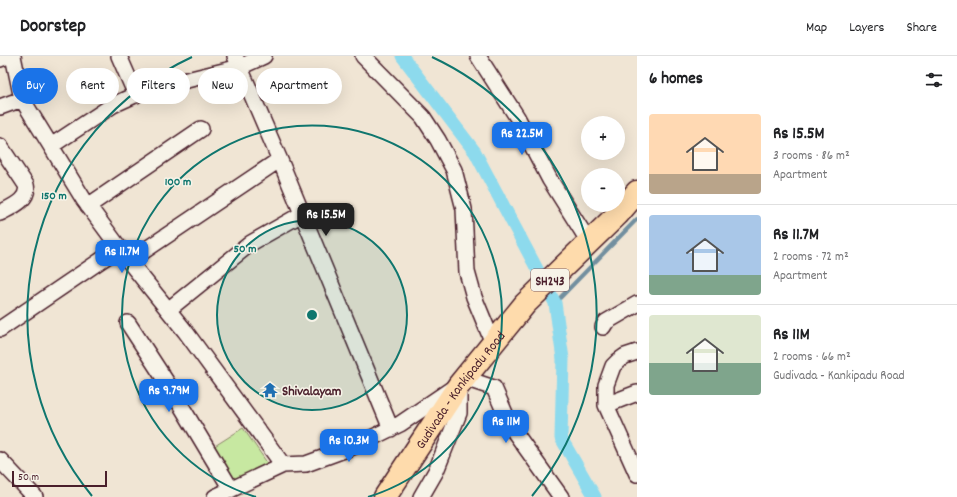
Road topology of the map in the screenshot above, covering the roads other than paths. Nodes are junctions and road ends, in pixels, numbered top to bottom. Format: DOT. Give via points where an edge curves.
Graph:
graph roads {
  1 [pos="8,56"];
  2 [pos="13,56"];
  3 [pos="119,56"];
  4 [pos="264,56"];
  5 [pos="363,56"];
  6 [pos="478,56"];
  7 [pos="0,59"];
  8 [pos="238,61"];
  9 [pos="16,68"];
  10 [pos="127,74"];
  11 [pos="190,76"];
  12 [pos="127,99"];
  13 [pos="12,103"];
  14 [pos="25,104"];
  15 [pos="0,107"];
  16 [pos="201,130"];
  17 [pos="0,146"];
  18 [pos="51,146"];
  19 [pos="279,160"];
  20 [pos="637,192"];
  21 [pos="88,206"];
  22 [pos="0,213"];
  23 [pos="302,214"];
  24 [pos="119,248"];
  25 [pos="583,248"];
  26 [pos="129,261"];
  27 [pos="637,304"];
  28 [pos="168,310"];
  29 [pos="128,323"];
  30 [pos="603,327"];
  31 [pos="0,329"];
  32 [pos="493,343"];
  33 [pos="637,352"];
  34 [pos="461,381"];
  35 [pos="637,392"];
  36 [pos="606,405"];
  37 [pos="391,429"];
  38 [pos="632,448"];
  39 [pos="0,460"];
  40 [pos="283,466"];
  41 [pos="637,474"];
  42 [pos="231,489"];
  43 [pos="35,497"];
  44 [pos="215,497"];
  45 [pos="385,497"];
  46 [pos="421,497"];
  47 [pos="561,497"];
  1 -- 7 [label="street"];
  2 -- 9 [label="street"];
  3 -- 10 [label="street"];
  4 -- 8 [label="street"];
  5 -- 32 [label="street" via="423,117 454,170 464,209 467,272 474,297"];
  6 -- 25 [label="street" via="517,118"];
  8 -- 11 [label="street"];
  8 -- 19 [label="street"];
  12 -- 18 [label="street" via="113,105"];
  13 -- 15 [label="street"];
  14 -- 18 [label="street"];
  16 -- 21 [label="street"];
  17 -- 22 [label="street" via="28,190 23,198"];
  18 -- 21 [label="street"];
  19 -- 23 [label="street"];
  19 -- 26 [label="street"];
  20 -- 25 [label="main road, SH243"];
  21 -- 24 [label="street"];
  23 -- 28 [label="street" via="251,243"];
  23 -- 37 [label="street"];
  24 -- 26 [label="street"];
  24 -- 31 [label="street"];
  25 -- 32 [label="main road, Gudivada - Kankipadu Road / SH243" via="525,304"];
  26 -- 28 [label="street"];
  27 -- 30 [label="street" via="606,322"];
  28 -- 40 [label="street"];
  29 -- 42 [label="street"];
  32 -- 34 [label="main road, Gudivada - Kankipadu Road / SH243"];
  33 -- 36 [label="street" via="625,356 614,366 606,385"];
  34 -- 37 [label="street"];
  34 -- 45 [label="main road, Gudivada - Kankipadu Road / SH243"];
  34 -- 46 [label="street" via="459,413 436,472"];
  34 -- 47 [label="street" via="494,388 511,427"];
  35 -- 36 [label="street"];
  36 -- 38 [label="street"];
  37 -- 40 [label="street" via="355,446 306,464"];
  38 -- 41 [label="street"];
  39 -- 43 [label="street"];
  40 -- 42 [label="street"];
  42 -- 44 [label="street"];
}
